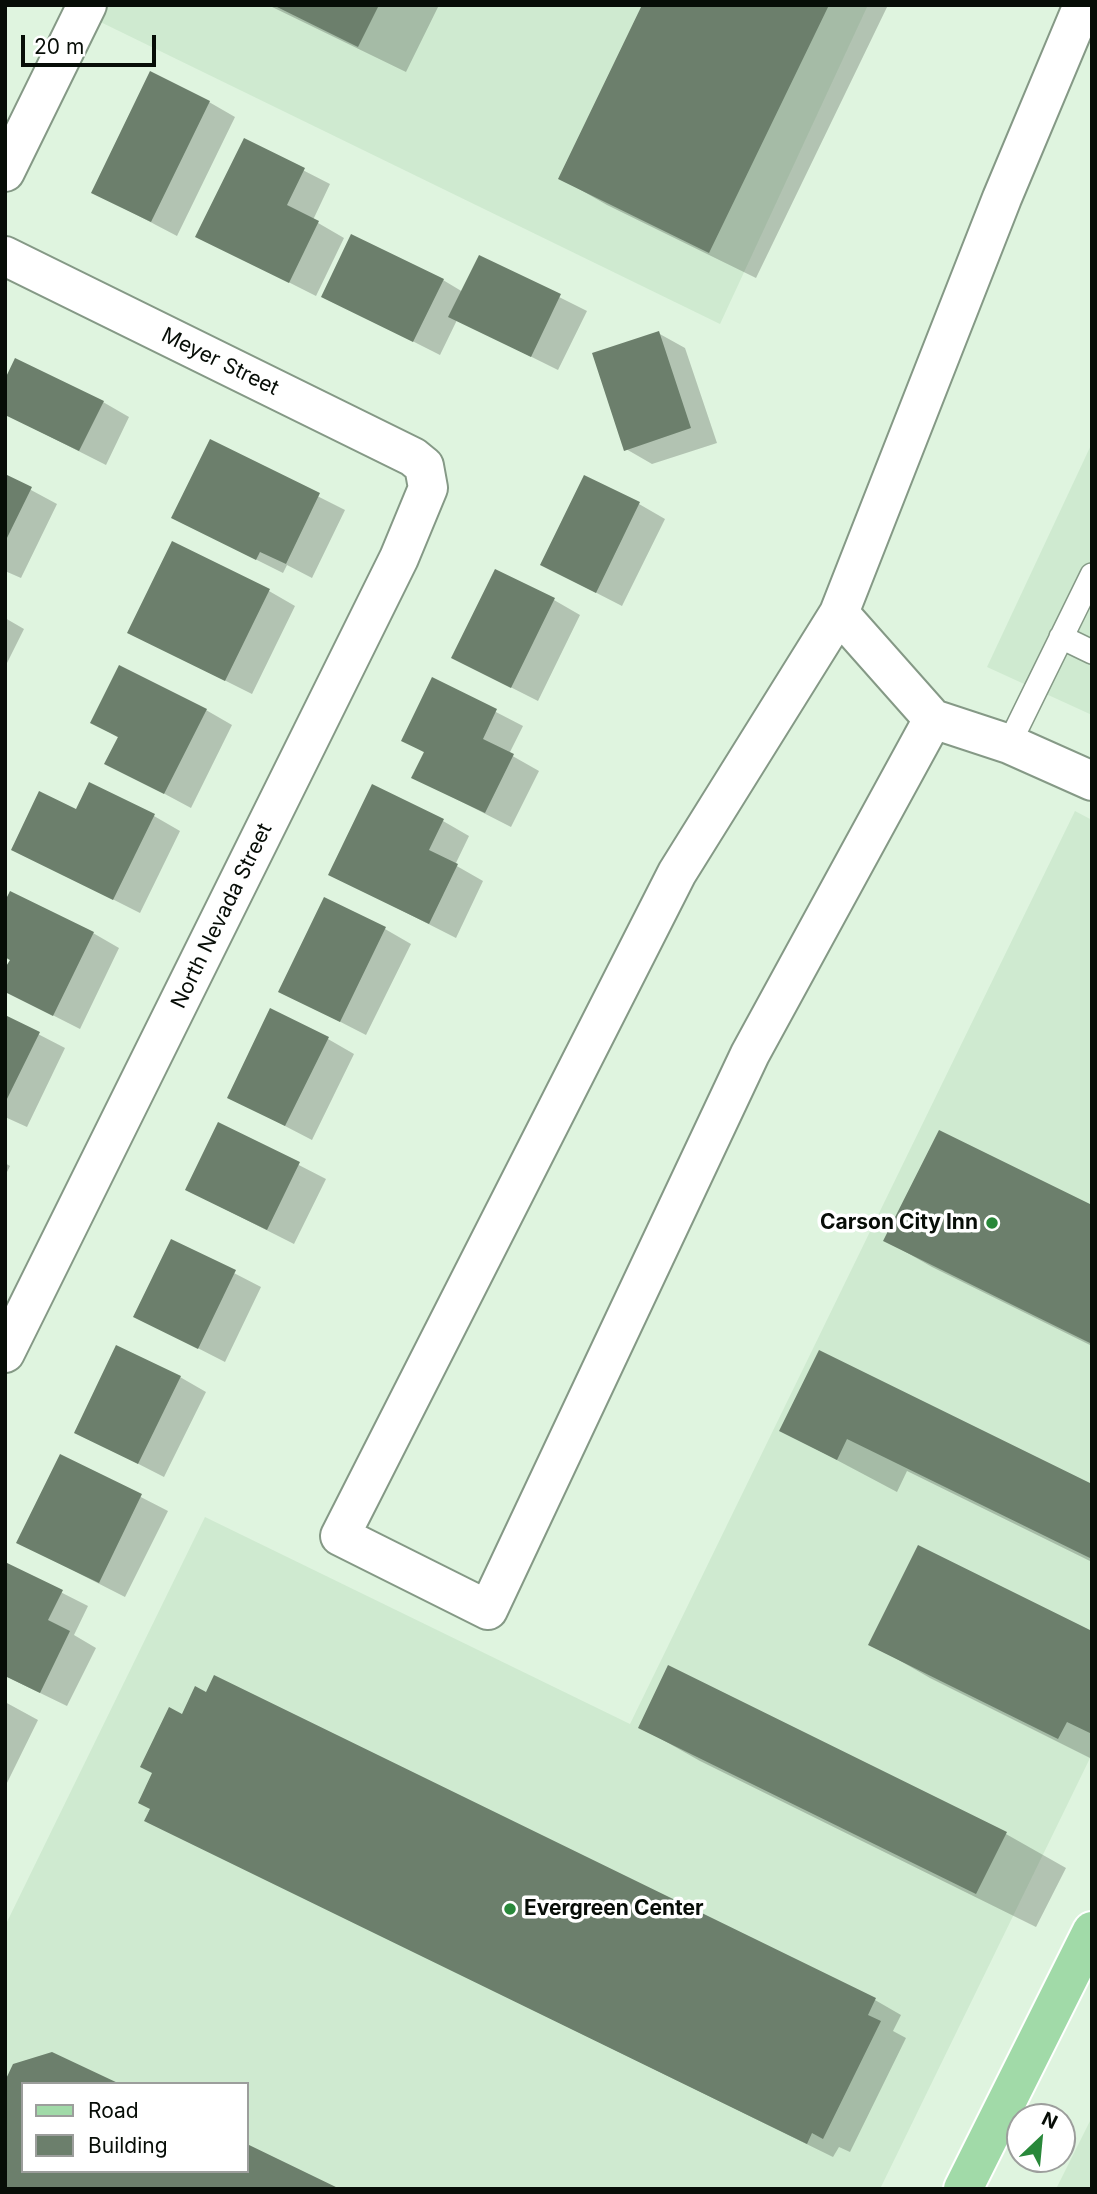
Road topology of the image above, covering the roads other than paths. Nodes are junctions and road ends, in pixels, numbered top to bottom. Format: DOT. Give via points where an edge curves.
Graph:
graph roads {
  1 [pos="86,5"];
  2 [pos="1083,5"];
  3 [pos="5,172"];
  4 [pos="5,256"];
  5 [pos="424,476"];
  6 [pos="1089,586"];
  7 [pos="839,613"];
  8 [pos="1061,637"];
  9 [pos="1092,652"];
  10 [pos="933,719"];
  11 [pos="1009,744"];
  12 [pos="1092,781"];
  13 [pos="5,1353"];
  14 [pos="1092,1931"];
  15 [pos="963,2189"];
  1 -- 3 [label="street"];
  2 -- 7 [label="street"];
  4 -- 5 [label="street, Meyer Street" via="414,457 424,466"];
  5 -- 13 [label="street, North Nevada Street" via="428,488 399,558"];
  6 -- 8 [label="lane"];
  7 -- 10 [label="street"];
  7 -- 10 [label="street" via="677,873 340,1536 488,1610 750,1054"];
  8 -- 9 [label="lane"];
  8 -- 11 [label="lane"];
  10 -- 11 [label="street"];
  11 -- 12 [label="street"];
  14 -- 15 [label="main road"];
}
